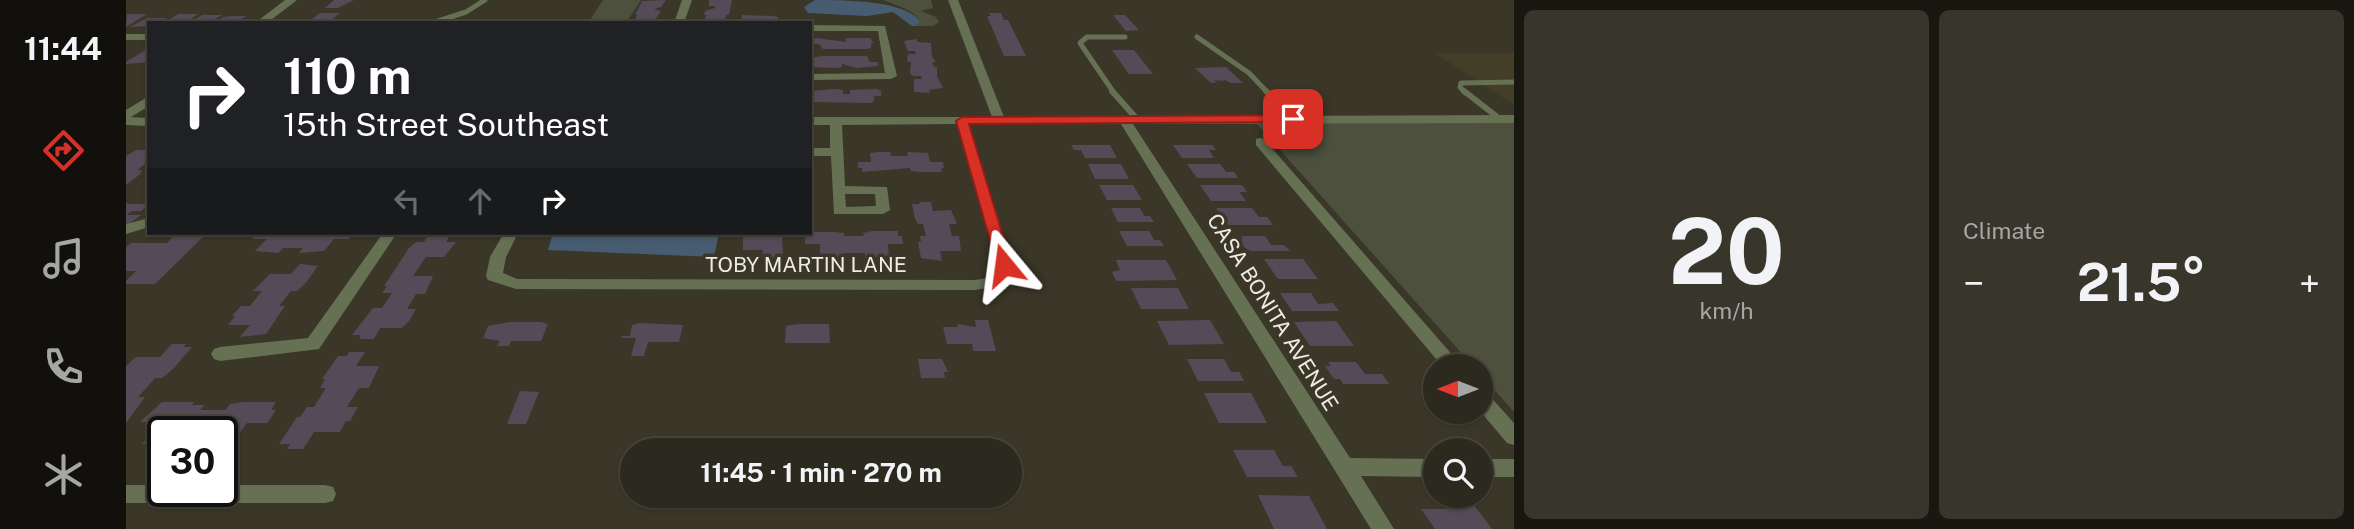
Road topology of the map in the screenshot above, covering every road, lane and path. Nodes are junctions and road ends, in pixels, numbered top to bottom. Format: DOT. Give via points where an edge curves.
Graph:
graph roads {
  1 [pos="292,0"];
  2 [pos="485,0"];
  3 [pos="687,0"];
  4 [pos="953,0"];
  5 [pos="263,21"];
  6 [pos="439,21"];
  7 [pos="680,21"];
  8 [pos="812,29"];
  9 [pos="126,37"];
  10 [pos="147,37"];
  11 [pos="1125,37"];
  12 [pos="1197,37"];
  13 [pos="812,77"];
  14 [pos="1514,82"];
  15 [pos="147,102"];
  16 [pos="126,118"];
  17 [pos="1130,119"];
  18 [pos="1293,119"];
  19 [pos="1507,119"];
  20 [pos="812,121"];
  21 [pos="836,121"];
  22 [pos="962,121"];
  23 [pos="1000,121"];
  24 [pos="147,122"];
  25 [pos="1260,142"];
  26 [pos="812,152"];
  27 [pos="837,152"];
  28 [pos="838,190"];
  29 [pos="147,223"];
  30 [pos="126,229"];
  31 [pos="389,235"];
  32 [pos="510,235"];
  33 [pos="220,354"];
  34 [pos="1443,354"];
  35 [pos="1493,413"];
  36 [pos="1514,437"];
  37 [pos="1345,467"];
  38 [pos="1423,468"];
  39 [pos="1493,468"];
  40 [pos="1514,468"];
  41 [pos="126,494"];
  42 [pos="325,494"];
  43 [pos="1383,529"];
  1 -- 5 [label="street"];
  2 -- 6 [label="lane" via="461,15"];
  3 -- 7 [label="street"];
  4 -- 23 [label="street"];
  8 -- 13 [label="street" via="882,28 891,76"];
  9 -- 10 [label="street"];
  11 -- 17 [label="lane" via="1087,37 1080,43"];
  12 -- 18 [label="lane" via="1249,73"];
  14 -- 19 [label="lane" via="1461,83 1460,87"];
  15 -- 16 [label="street"];
  16 -- 24 [label="street"];
  17 -- 18 [label="street"];
  17 -- 23 [label="street"];
  17 -- 37 [label="street, CASA BONITA AVENUE"];
  18 -- 19 [label="street"];
  20 -- 21 [label="street"];
  21 -- 22 [label="street"];
  21 -- 27 [label="street"];
  22 -- 23 [label="street"];
  22 -- 32 [label="street, TOBY MARTIN LANE" via="1004,265 998,281 975,285 516,285 494,276"];
  25 -- 34 [label="street"];
  26 -- 27 [label="street"];
  27 -- 28 [label="street"];
  28 -- 28 [label="street" via="882,190 883,211 839,211"];
  29 -- 30 [label="street"];
  31 -- 33 [label="street" via="313,344"];
  35 -- 36 [label="street"];
  37 -- 38 [label="street"];
  37 -- 43 [label="street, CASA BONITA AVENUE"];
  39 -- 40 [label="street"];
  41 -- 42 [label="street"];
}
